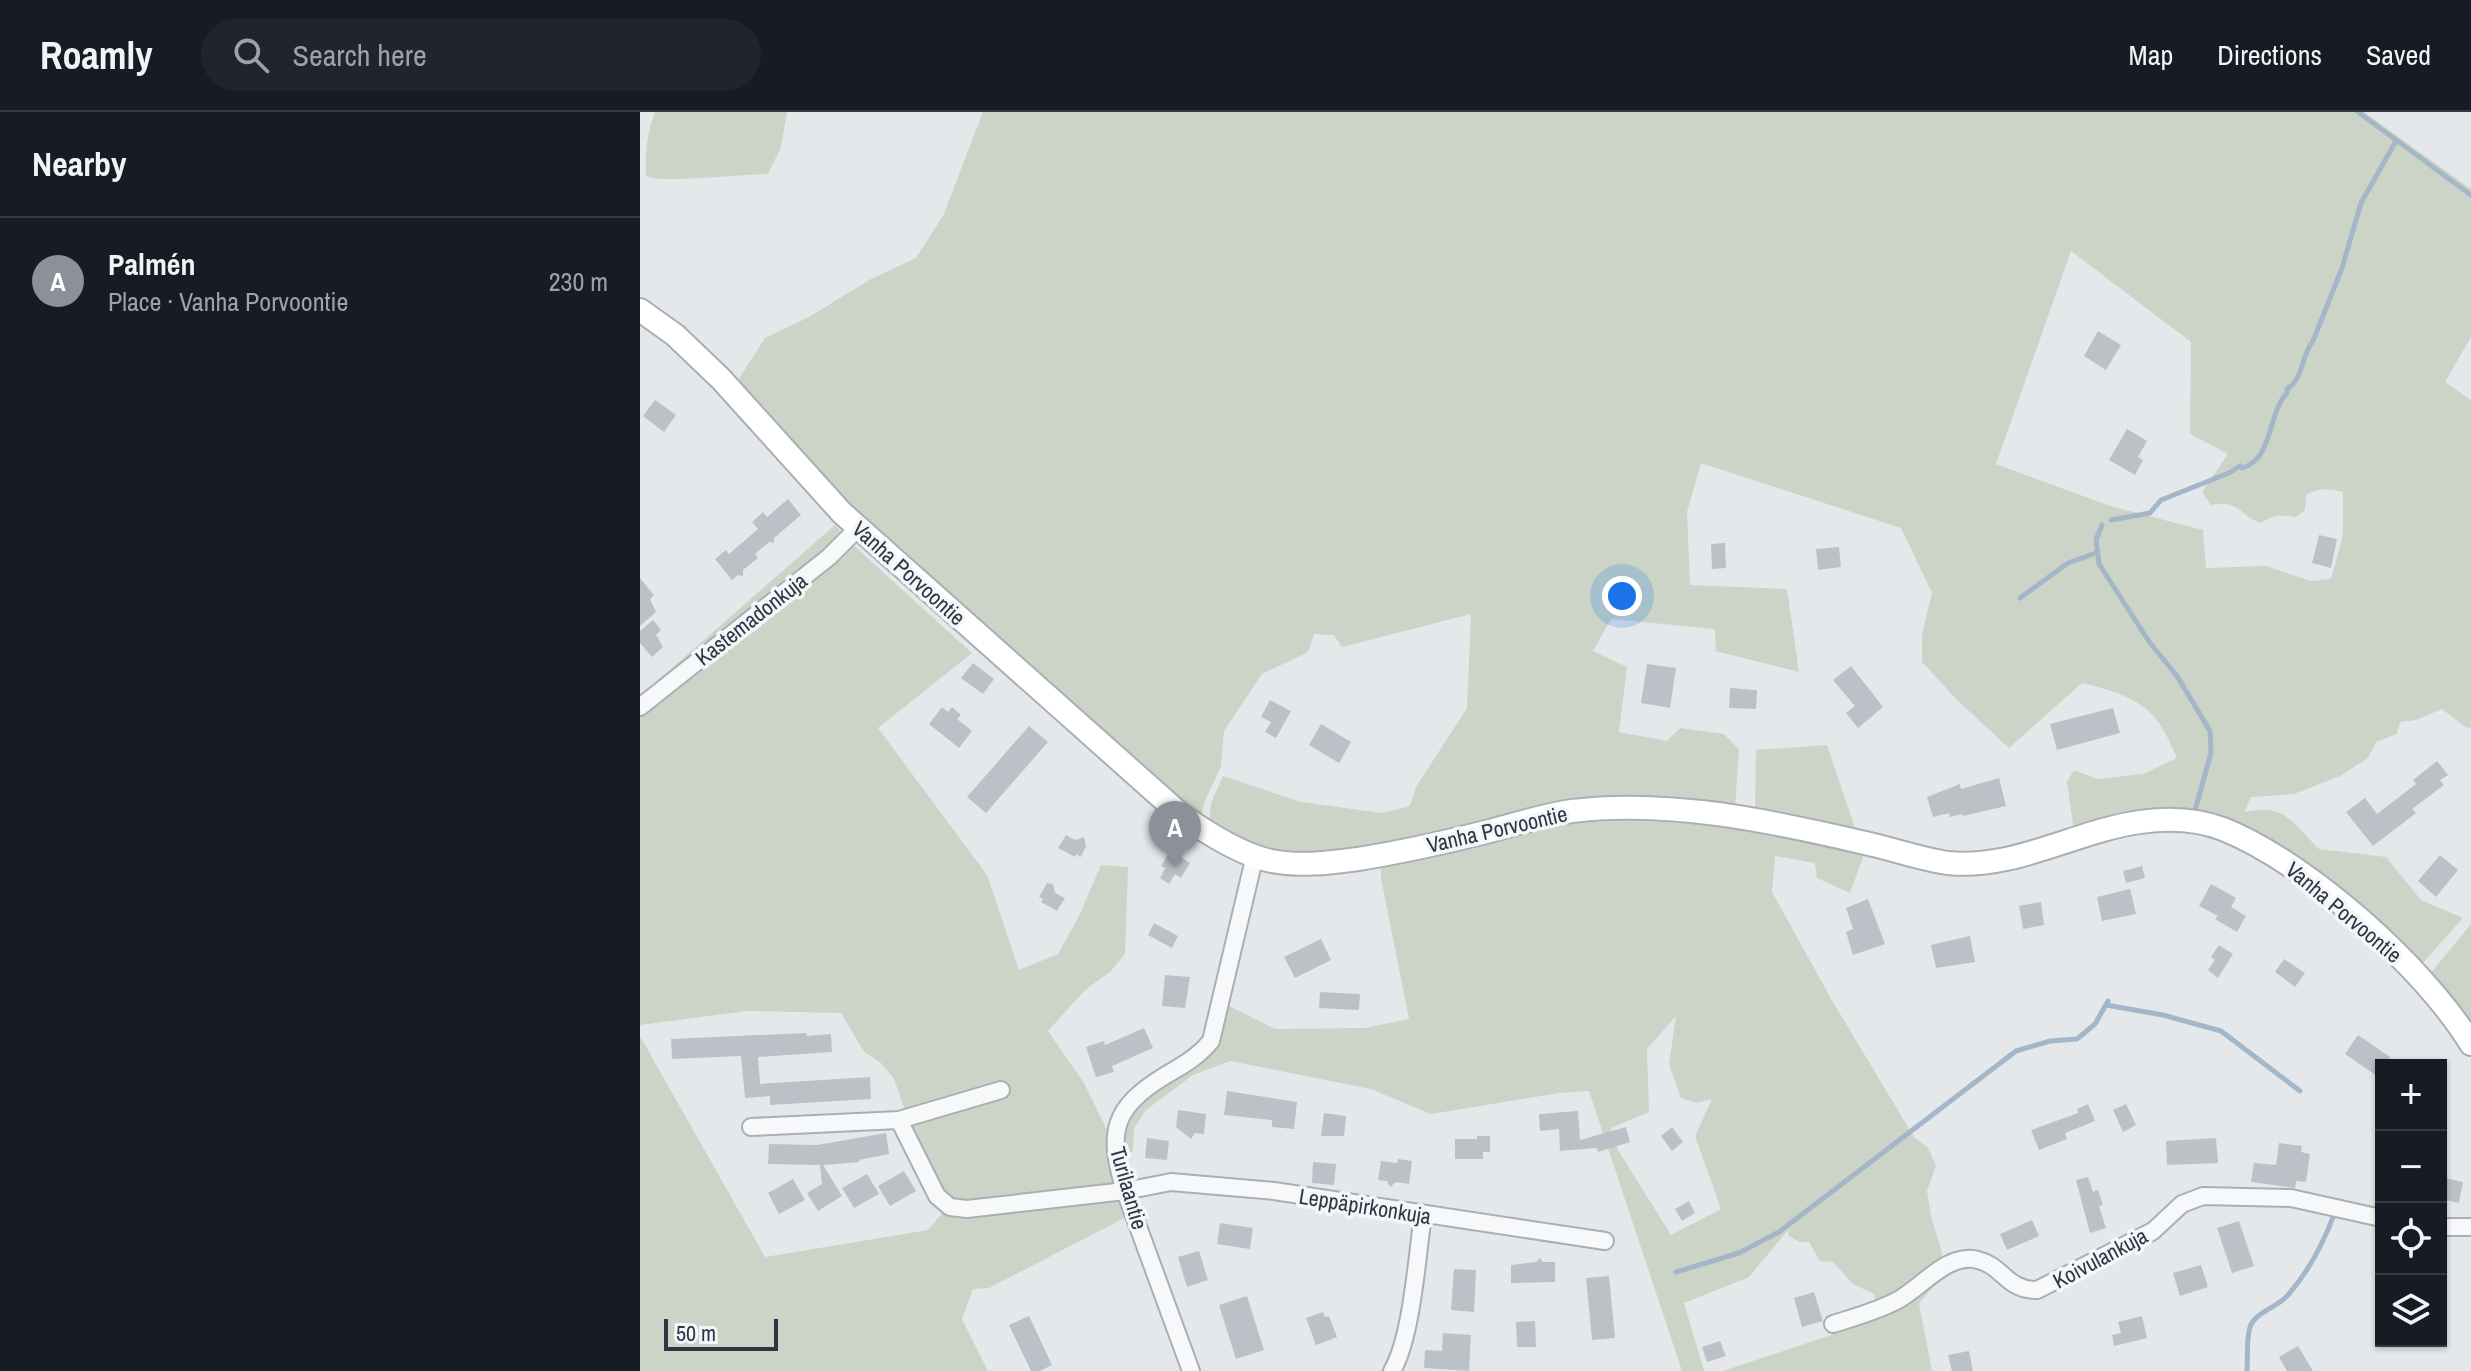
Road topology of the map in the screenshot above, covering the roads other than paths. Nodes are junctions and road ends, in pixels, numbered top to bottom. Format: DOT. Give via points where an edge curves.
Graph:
graph roads {
  1 [pos="640,310"];
  2 [pos="859,527"];
  3 [pos="640,707"];
  4 [pos="1255,855"];
  5 [pos="2471,1044"];
  6 [pos="1001,1090"];
  7 [pos="899,1120"];
  8 [pos="751,1127"];
  9 [pos="1125,1191"];
  10 [pos="1423,1215"];
  11 [pos="2375,1217"];
  12 [pos="2447,1227"];
  13 [pos="2471,1227"];
  14 [pos="1605,1241"];
  15 [pos="1833,1324"];
  16 [pos="1191,1371"];
  17 [pos="1392,1371"];
  1 -- 2 [label="street, Vanha Porvoontie" via="721,379"];
  2 -- 3 [label="street, Kastemadonkuja" via="829,557"];
  2 -- 4 [label="street, Vanha Porvoontie" via="1180,814"];
  4 -- 5 [label="street, Vanha Porvoontie" via="1330,863 1568,812 1637,808 1744,818 1928,859 1975,863 2111,828 2186,820 2223,829 2309,879 2418,976"];
  4 -- 9 [label="street, Turilaantie" via="1211,1041 1136,1095 1124,1110 1114,1139"];
  6 -- 7 [label="street"];
  7 -- 8 [label="street"];
  7 -- 9 [label="street, Leppäpirkonkuja" via="937,1196 950,1207"];
  9 -- 10 [label="street, Leppäpirkonkuja" via="1171,1182 1274,1191"];
  9 -- 16 [label="street, Turilaantie"];
  10 -- 14 [label="street, Leppäpirkonkuja"];
  10 -- 17 [label="street" via="1406,1329"];
  11 -- 15 [label="street, Koivulankuja" via="2291,1198 2203,1196 2182,1204 2153,1231 2037,1290 2010,1284 1977,1259 1955,1261 1897,1300"];
  12 -- 13 [label="street"];
}
